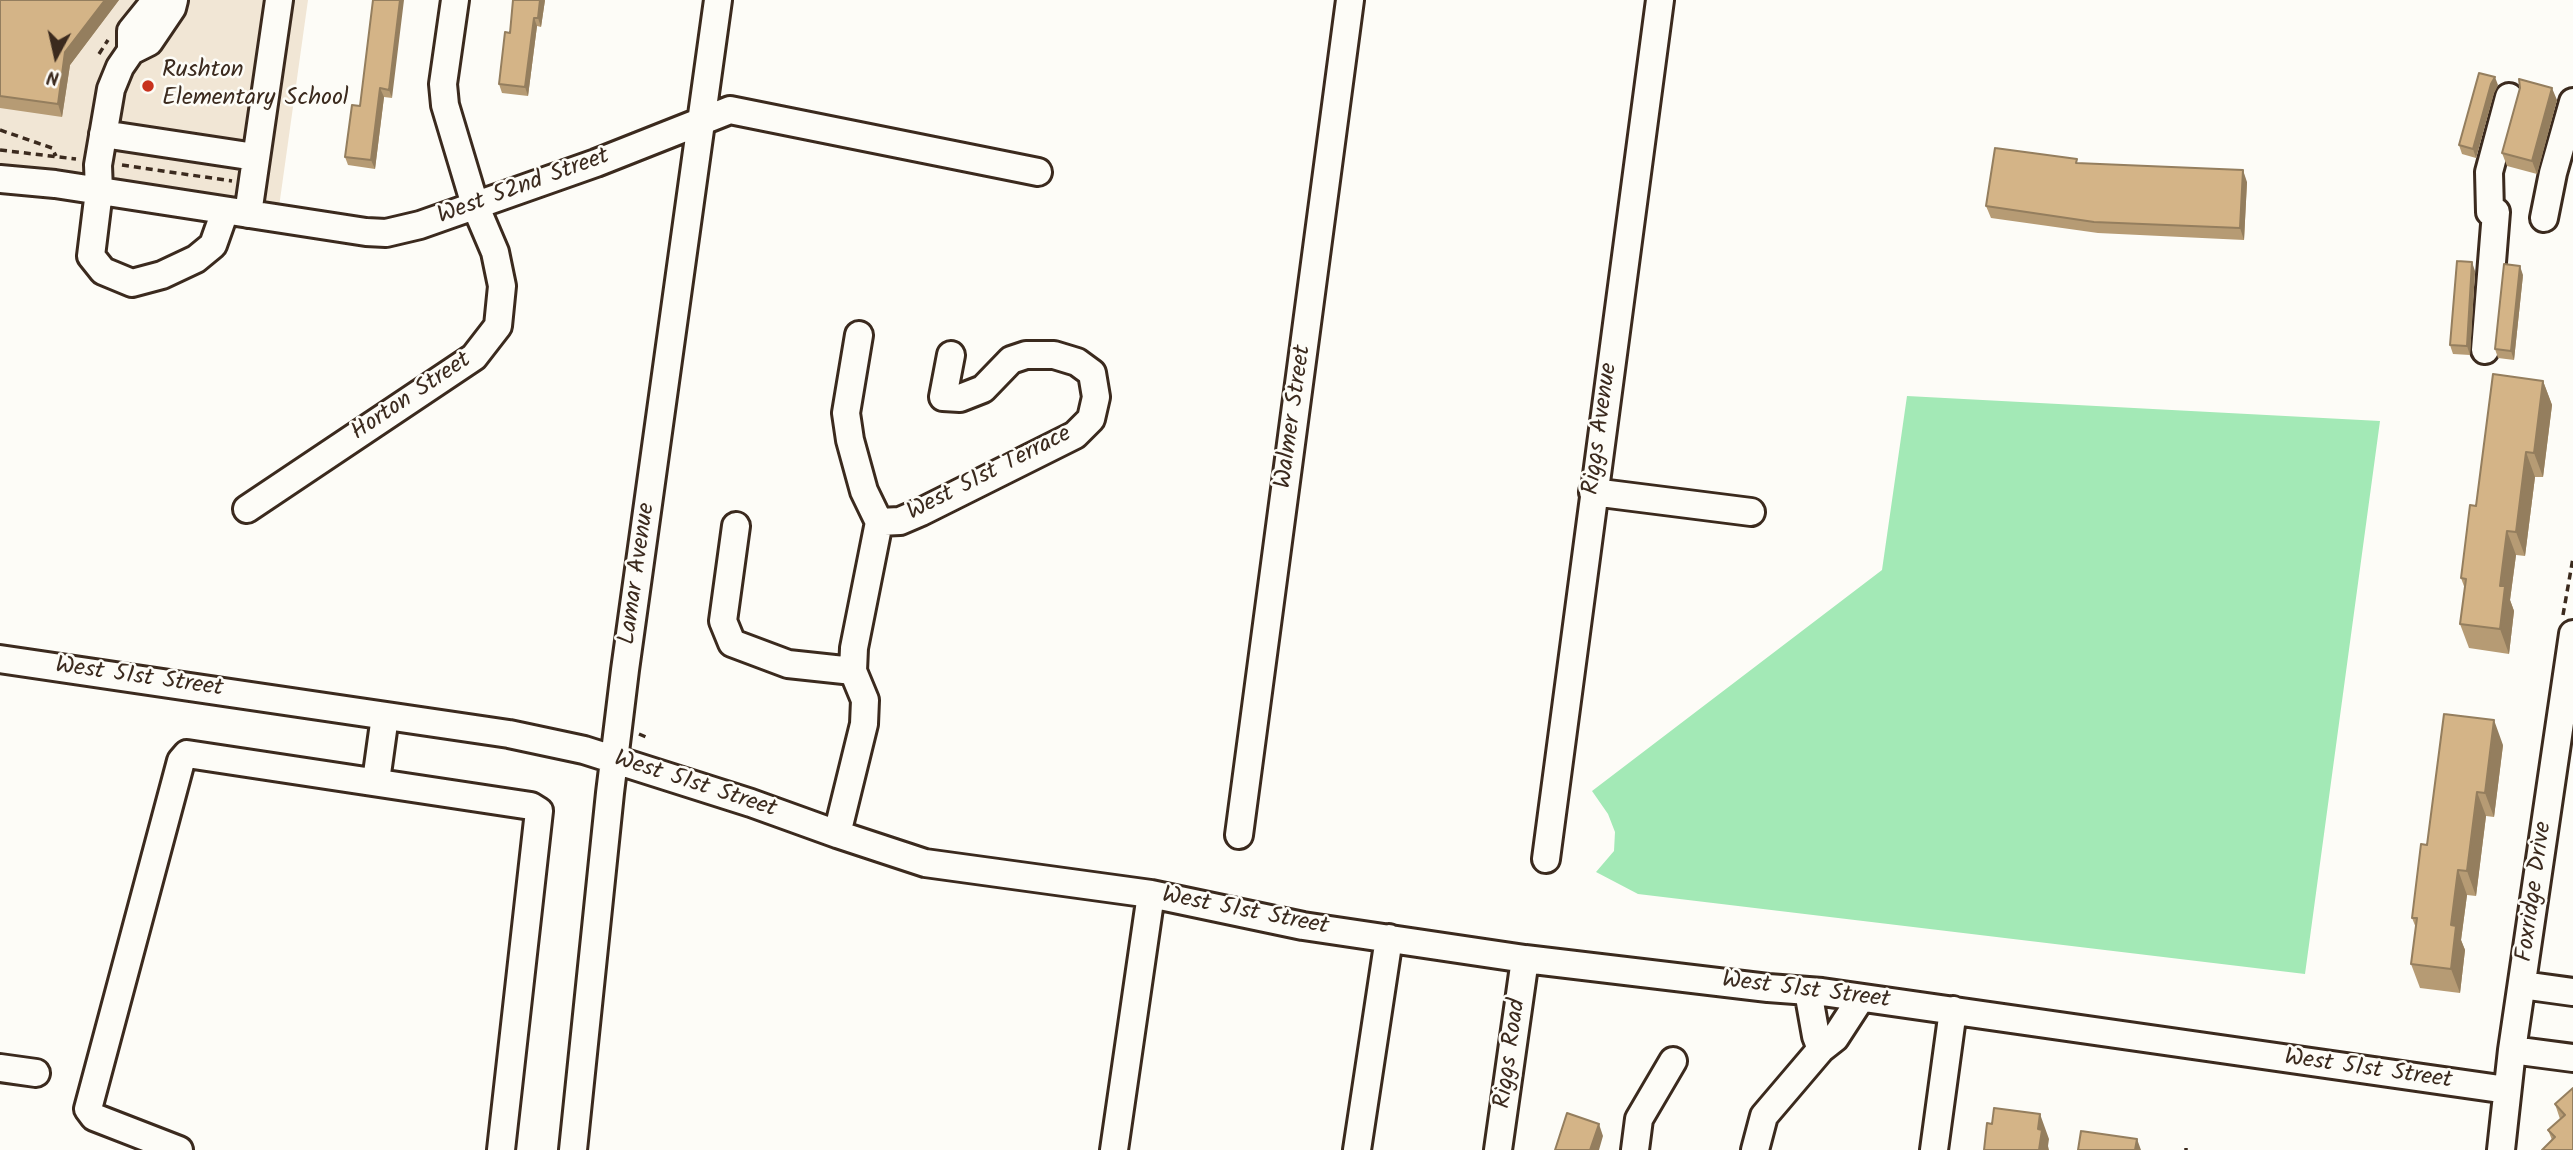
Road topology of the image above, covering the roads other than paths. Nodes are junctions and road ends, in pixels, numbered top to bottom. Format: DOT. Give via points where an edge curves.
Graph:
graph roads {
  1 [pos="156,0"];
  2 [pos="174,0"];
  3 [pos="279,0"];
  4 [pos="455,0"];
  5 [pos="718,0"];
  6 [pos="1350,0"];
  7 [pos="1660,0"];
  8 [pos="131,51"];
  9 [pos="2509,97"];
  10 [pos="2573,102"];
  11 [pos="701,122"];
  12 [pos="103,134"];
  13 [pos="255,157"];
  14 [pos="1038,172"];
  15 [pos="0,179"];
  16 [pos="99,191"];
  17 [pos="475,205"];
  18 [pos="237,213"];
  19 [pos="2544,218"];
  20 [pos="859,335"];
  21 [pos="2485,349"];
  22 [pos="951,355"];
  23 [pos="1594,492"];
  24 [pos="247,509"];
  25 [pos="1751,512"];
  26 [pos="878,522"];
  27 [pos="736,526"];
  28 [pos="2573,634"];
  29 [pos="0,659"];
  30 [pos="853,671"];
  31 [pos="385,716"];
  32 [pos="615,760"];
  33 [pos="376,781"];
  34 [pos="837,834"];
  35 [pos="1240,835"];
  36 [pos="1546,859"];
  37 [pos="1151,894"];
  38 [pos="1389,938"];
  39 [pos="1525,959"];
  40 [pos="2522,985"];
  41 [pos="1808,991"];
  42 [pos="2573,992"];
  43 [pos="1861,998"];
  44 [pos="1953,1010"];
  45 [pos="1821,1049"];
  46 [pos="2512,1050"];
  47 [pos="2573,1058"];
  48 [pos="1673,1061"];
  49 [pos="0,1068"];
  50 [pos="36,1073"];
  51 [pos="2507,1090"];
  52 [pos="179,1150"];
  53 [pos="501,1150"];
  54 [pos="573,1150"];
  55 [pos="1114,1150"];
  56 [pos="1357,1150"];
  57 [pos="1498,1150"];
  58 [pos="1635,1150"];
  59 [pos="1755,1150"];
  60 [pos="1934,1150"];
  61 [pos="2501,1150"];
  1 -- 8 [label="street" via="131,31"];
  2 -- 8 [label="street" via="149,42"];
  3 -- 13 [label="street"];
  4 -- 17 [label="street, Horton Street" via="443,85 449,123"];
  5 -- 11 [label="street, Lamar Avenue"];
  6 -- 35 [label="street, Walmer Street"];
  7 -- 23 [label="street, Riggs Avenue"];
  8 -- 12 [label="street" via="111,89"];
  9 -- 21 [label="street" via="2489,172 2493,212"];
  10 -- 19 [label="street"];
  11 -- 14 [label="street, West 52nd Street" via="736,110"];
  11 -- 17 [label="street, West 52nd Street"];
  11 -- 32 [label="street, Lamar Avenue"];
  12 -- 13 [label="street"];
  12 -- 16 [label="street"];
  13 -- 18 [label="street" via="251,184"];
  15 -- 16 [label="street, West 52nd Street"];
  16 -- 18 [label="street, West 52nd Street"];
  16 -- 18 [label="street" via="91,256 103,271 131,283 162,275 196,258 214,244"];
  17 -- 18 [label="street, West 52nd Street" via="386,233"];
  17 -- 24 [label="street, Horton Street" via="495,252 502,286 498,326 486,345"];
  20 -- 26 [label="street" via="846,414 864,491"];
  22 -- 26 [label="street, West 51st Terrace" via="943,397 960,398 984,389 1011,360 1026,355 1054,355 1077,362 1092,373 1096,397 1091,419 1075,435 921,513"];
  23 -- 25 [label="street"];
  23 -- 36 [label="street, Riggs Avenue"];
  26 -- 30 [label="street"];
  27 -- 30 [label="street" via="723,621 732,642 788,664"];
  28 -- 40 [label="street, Foxridge Drive"];
  29 -- 31 [label="street, West 51st Street"];
  30 -- 34 [label="street" via="865,700 864,724"];
  31 -- 32 [label="street, West 51st Street" via="509,734"];
  31 -- 33 [label="street"];
  32 -- 34 [label="street, West 51st Street"];
  32 -- 54 [label="street, Lamar Avenue"];
  33 -- 52 [label="street" via="187,754 181,761 88,1109 94,1117"];
  33 -- 53 [label="street" via="539,811"];
  34 -- 37 [label="street, West 51st Street" via="925,863"];
  37 -- 38 [label="street, West 51st Street" via="1303,926"];
  37 -- 55 [label="street"];
  38 -- 39 [label="street, West 51st Street"];
  38 -- 56 [label="street"];
  39 -- 41 [label="street, West 51st Street"];
  39 -- 57 [label="street, Riggs Road"];
  40 -- 42 [label="street"];
  40 -- 46 [label="street, Foxridge Drive"];
  41 -- 43 [label="street, West 51st Street"];
  41 -- 45 [label="street"];
  43 -- 44 [label="street, West 51st Street"];
  43 -- 45 [label="street" via="1835,1038"];
  44 -- 51 [label="street, West 51st Street"];
  44 -- 60 [label="street"];
  45 -- 59 [label="street" via="1764,1116"];
  46 -- 47 [label="street"];
  46 -- 51 [label="street, Foxridge Drive"];
  48 -- 58 [label="street" via="1639,1119"];
  49 -- 50 [label="street"];
  51 -- 61 [label="street, Foxridge Drive"];
}
